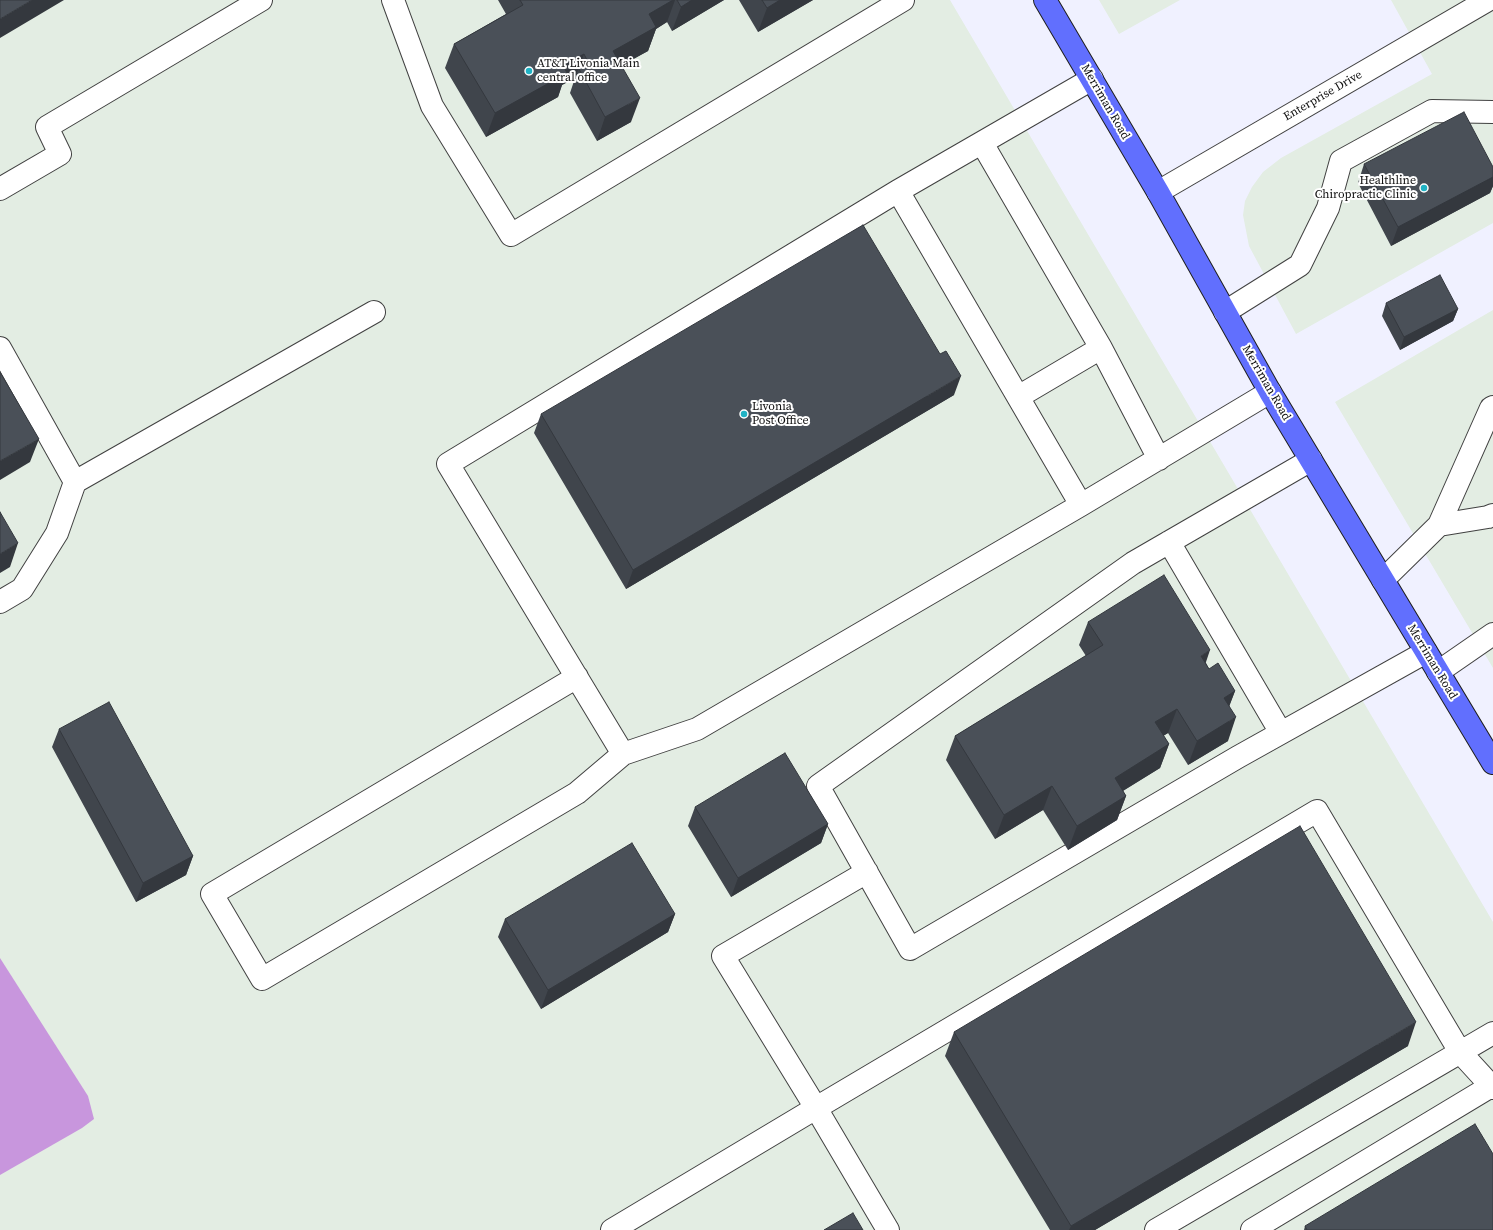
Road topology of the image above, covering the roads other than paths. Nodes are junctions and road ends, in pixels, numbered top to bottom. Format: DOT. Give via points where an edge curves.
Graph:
graph roads {
  1 [pos="261,0"];
  2 [pos="393,0"];
  3 [pos="903,0"];
  4 [pos="1045,0"];
  5 [pos="1488,0"];
  6 [pos="1092,78"];
  7 [pos="1493,112"];
  8 [pos="982,143"];
  9 [pos="0,189"];
  10 [pos="898,191"];
  11 [pos="1158,192"];
  12 [pos="374,312"];
  13 [pos="1225,312"];
  14 [pos="0,348"];
  15 [pos="1101,348"];
  16 [pos="1270,392"];
  17 [pos="1018,397"];
  18 [pos="1493,407"];
  19 [pos="1159,459"];
  20 [pos="1311,460"];
  21 [pos="75,482"];
  22 [pos="1081,505"];
  23 [pos="1493,515"];
  24 [pos="1438,526"];
  25 [pos="1169,542"];
  26 [pos="1383,580"];
  27 [pos="0,602"];
  28 [pos="1493,634"];
  29 [pos="1426,652"];
  30 [pos="1438,672"];
  31 [pos="582,685"];
  32 [pos="1282,732"];
  33 [pos="1490,752"];
  34 [pos="623,754"];
  35 [pos="867,872"];
  36 [pos="1493,1033"];
  37 [pos="1460,1052"];
  38 [pos="1493,1086"];
  39 [pos="816,1108"];
  40 [pos="612,1230"];
  41 [pos="888,1230"];
  42 [pos="1156,1230"];
  43 [pos="1252,1230"];
  1 -- 9 [label="street" via="47,127 60,154"];
  2 -- 3 [label="street" via="432,106 511,236"];
  4 -- 6 [label="main road, Merriman Road"];
  5 -- 11 [label="street, Enterprise Drive"];
  6 -- 8 [label="street"];
  6 -- 11 [label="main road, Merriman Road"];
  7 -- 13 [label="street" via="1432,111 1342,161 1328,208 1300,265"];
  8 -- 10 [label="street"];
  8 -- 15 [label="street"];
  10 -- 17 [label="street"];
  10 -- 31 [label="street" via="448,464"];
  11 -- 13 [label="main road, Merriman Road"];
  12 -- 21 [label="street"];
  13 -- 16 [label="main road, Merriman Road"];
  14 -- 21 [label="street"];
  15 -- 17 [label="street"];
  15 -- 19 [label="street"];
  16 -- 19 [label="street"];
  16 -- 20 [label="main road, Merriman Road"];
  17 -- 22 [label="street"];
  18 -- 24 [label="street"];
  19 -- 22 [label="street"];
  20 -- 25 [label="street"];
  20 -- 26 [label="main road, Merriman Road"];
  21 -- 27 [label="street" via="57,533 22,588"];
  22 -- 34 [label="street" via="697,729"];
  23 -- 24 [label="street"];
  24 -- 26 [label="street"];
  25 -- 32 [label="street"];
  25 -- 35 [label="street" via="1133,563 818,786"];
  26 -- 29 [label="main road, Merriman Road"];
  28 -- 30 [label="street"];
  29 -- 30 [label="main road, Merriman Road"];
  29 -- 32 [label="street"];
  30 -- 33 [label="main road, Merriman Road"];
  31 -- 34 [label="street"];
  31 -- 34 [label="street" via="212,894 262,979 578,793"];
  32 -- 35 [label="street" via="910,949"];
  35 -- 39 [label="street" via="723,956"];
  36 -- 37 [label="street"];
  37 -- 38 [label="street"];
  37 -- 39 [label="street" via="1316,811"];
  37 -- 42 [label="street"];
  38 -- 43 [label="street"];
  39 -- 40 [label="street"];
  39 -- 41 [label="street"];
}
